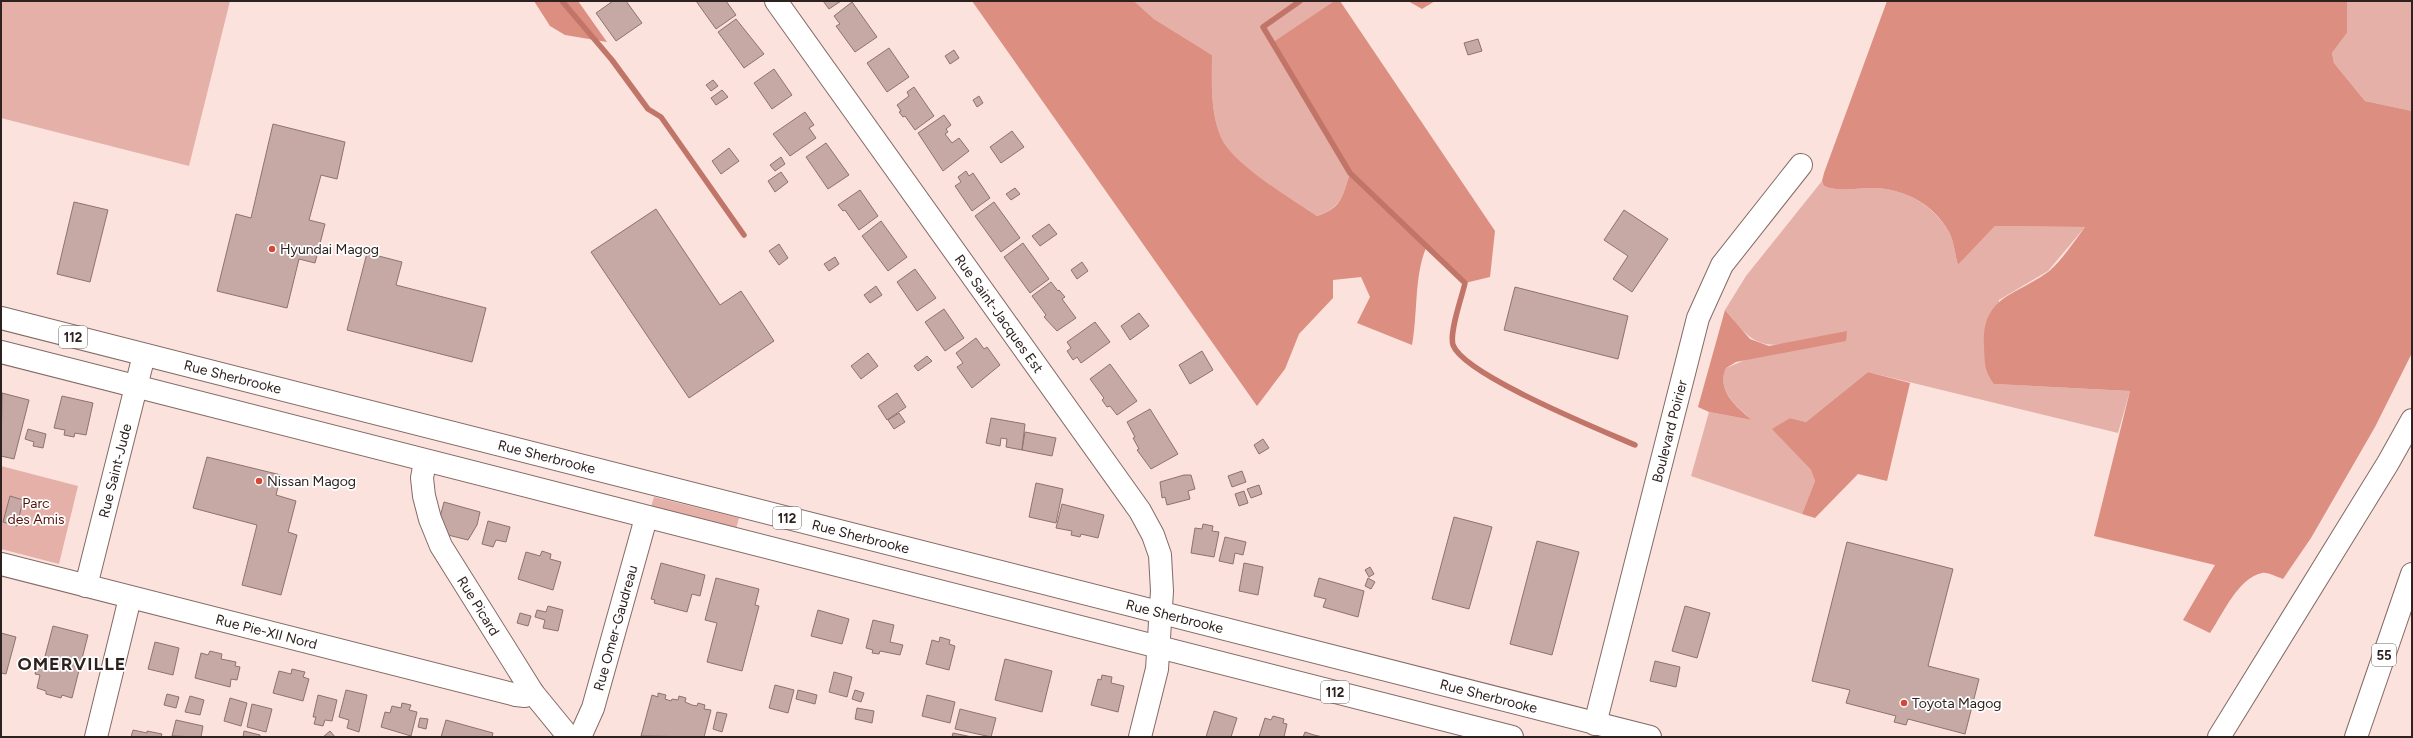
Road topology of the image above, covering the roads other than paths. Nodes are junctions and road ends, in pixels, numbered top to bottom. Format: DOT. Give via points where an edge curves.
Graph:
graph roads {
  1 [pos="776,1"];
  2 [pos="1801,165"];
  3 [pos="1,318"];
  4 [pos="1,352"];
  5 [pos="144,355"];
  6 [pos="136,386"];
  7 [pos="2412,420"];
  8 [pos="425,461"];
  9 [pos="646,518"];
  10 [pos="1,564"];
  11 [pos="2412,574"];
  12 [pos="86,586"];
  13 [pos="130,598"];
  14 [pos="1161,614"];
  15 [pos="1159,648"];
  16 [pos="533,693"];
  17 [pos="1595,724"];
  18 [pos="96,737"];
  19 [pos="568,737"];
  20 [pos="580,737"];
  21 [pos="1140,737"];
  22 [pos="1512,737"];
  23 [pos="1650,737"];
  24 [pos="2219,737"];
  25 [pos="2356,737"];
  1 -- 14 [label="main road, Rue Saint-Jacques Est" via="1140,511 1153,535 1161,559"];
  2 -- 17 [label="main road, Boulevard Poirier" via="1722,265 1698,318"];
  3 -- 5 [label="main road, Rue Sherbrooke / 112"];
  4 -- 6 [label="main road, 112"];
  5 -- 6 [label="main road, Rue Saint-Jude"];
  5 -- 14 [label="main road, Rue Sherbrooke / 112"];
  6 -- 8 [label="main road, 112"];
  6 -- 12 [label="main road, Rue Saint-Jude"];
  7 -- 24 [label="main road"];
  8 -- 9 [label="main road, 112"];
  8 -- 16 [label="main road, Rue Picard" via="422,487 437,538"];
  9 -- 15 [label="main road, 112"];
  9 -- 20 [label="main road, Rue Omer-Gaudreau" via="593,708"];
  10 -- 12 [label="main road, Rue Pie-XII Nord"];
  11 -- 25 [label="main road, 55"];
  12 -- 13 [label="main road, Rue Pie-XII Nord"];
  13 -- 16 [label="main road, Rue Pie-XII Nord" via="516,695 525,696"];
  13 -- 18 [label="main road"];
  14 -- 15 [label="main road, Rue Saint-Jacques Est"];
  14 -- 17 [label="main road, Rue Sherbrooke / 112"];
  15 -- 21 [label="main road, Rue Saint-Jacques Est" via="1156,676"];
  15 -- 22 [label="main road, 112"];
  16 -- 19 [label="main road, Rue Picard"];
  17 -- 23 [label="main road, Rue Sherbrooke / 112"];
}
